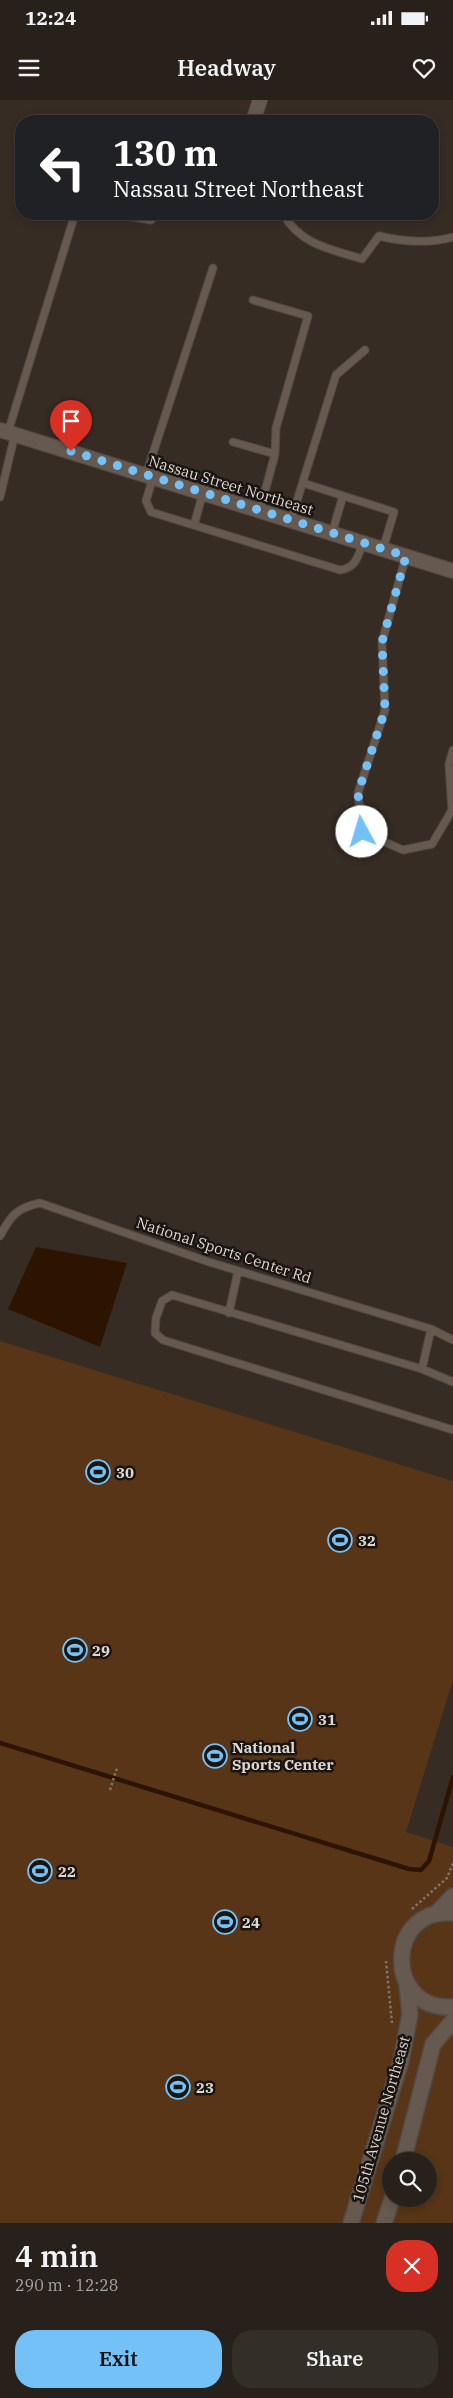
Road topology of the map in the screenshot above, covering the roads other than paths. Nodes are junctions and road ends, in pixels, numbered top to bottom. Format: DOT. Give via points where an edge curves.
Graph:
graph roads {
  1 [pos="260,100"];
  2 [pos="255,115"];
  3 [pos="73,220"];
  4 [pos="287,220"];
  5 [pos="453,237"];
  6 [pos="213,268"];
  7 [pos="253,300"];
  8 [pos="366,350"];
  9 [pos="8,432"];
  10 [pos="233,442"];
  11 [pos="275,454"];
  12 [pos="149,476"];
  13 [pos="303,483"];
  14 [pos="203,493"];
  15 [pos="343,496"];
  16 [pos="0,497"];
  17 [pos="260,510"];
  18 [pos="291,520"];
  19 [pos="194,525"];
  20 [pos="332,533"];
  21 [pos="363,543"];
  22 [pos="383,549"];
  23 [pos="406,556"];
  24 [pos="453,571"];
  25 [pos="453,750"];
  26 [pos="0,1236"];
  27 [pos="238,1271"];
  28 [pos="229,1313"];
  29 [pos="431,1329"];
  30 [pos="453,1340"];
  31 [pos="422,1369"];
  32 [pos="453,1382"];
  33 [pos="453,1430"];
  34 [pos="453,1896"];
  35 [pos="453,1913"];
  36 [pos="436,1914"];
  37 [pos="407,1985"];
  38 [pos="453,2006"];
  39 [pos="453,2022"];
  40 [pos="405,2152"];
  41 [pos="389,2207"];
  42 [pos="351,2223"];
  43 [pos="384,2223"];
  1 -- 2 [label="street"];
  3 -- 9 [label="lane"];
  4 -- 5 [label="lane" via="292,229 313,244 362,259 379,236 401,242 437,242"];
  6 -- 12 [label="lane"];
  7 -- 11 [label="lane" via="308,316 276,428"];
  8 -- 13 [label="lane" via="336,375"];
  9 -- 12 [label="street, Nassau Street Northeast"];
  9 -- 16 [label="lane"];
  10 -- 11 [label="lane"];
  11 -- 17 [label="lane"];
  12 -- 14 [label="street, Nassau Street Northeast"];
  12 -- 19 [label="lane" via="146,501 151,512"];
  13 -- 15 [label="lane"];
  13 -- 18 [label="lane"];
  14 -- 17 [label="street, Nassau Street Northeast"];
  14 -- 19 [label="lane"];
  15 -- 20 [label="lane"];
  15 -- 22 [label="lane" via="394,512"];
  17 -- 18 [label="street, Nassau Street Northeast"];
  18 -- 20 [label="street, Nassau Street Northeast"];
  19 -- 21 [label="lane" via="340,570 355,564"];
  20 -- 21 [label="street, Nassau Street Northeast"];
  21 -- 22 [label="street, Nassau Street Northeast"];
  22 -- 23 [label="street, Nassau Street Northeast"];
  23 -- 24 [label="street, Nassau Street Northeast"];
  23 -- 25 [label="lane" via="382,642 385,710 358,793 362,832 403,850 432,844 452,810 449,764"];
  26 -- 27 [label="lane, National Sports Center Rd" via="22,1207 40,1203"];
  27 -- 28 [label="lane"];
  27 -- 29 [label="lane, National Sports Center Rd"];
  28 -- 31 [label="lane"];
  28 -- 33 [label="lane" via="172,1295 162,1301 156,1318 156,1333 164,1340"];
  29 -- 30 [label="lane, National Sports Center Rd"];
  29 -- 31 [label="lane"];
  31 -- 32 [label="lane"];
  34 -- 36 [label="street, 105th Avenue Northeast"];
  35 -- 36 [label="street, 105th Avenue Northeast"];
  36 -- 37 [label="street, 105th Avenue Northeast" via="420,1921 408,1934 401,1950 401,1968"];
  37 -- 38 [label="street" via="429,2004"];
  37 -- 42 [label="street, 105th Avenue Northeast" via="410,2014 401,2061"];
  39 -- 40 [label="street, 105th Avenue Northeast" via="433,2044"];
  41 -- 43 [label="street"];
}
